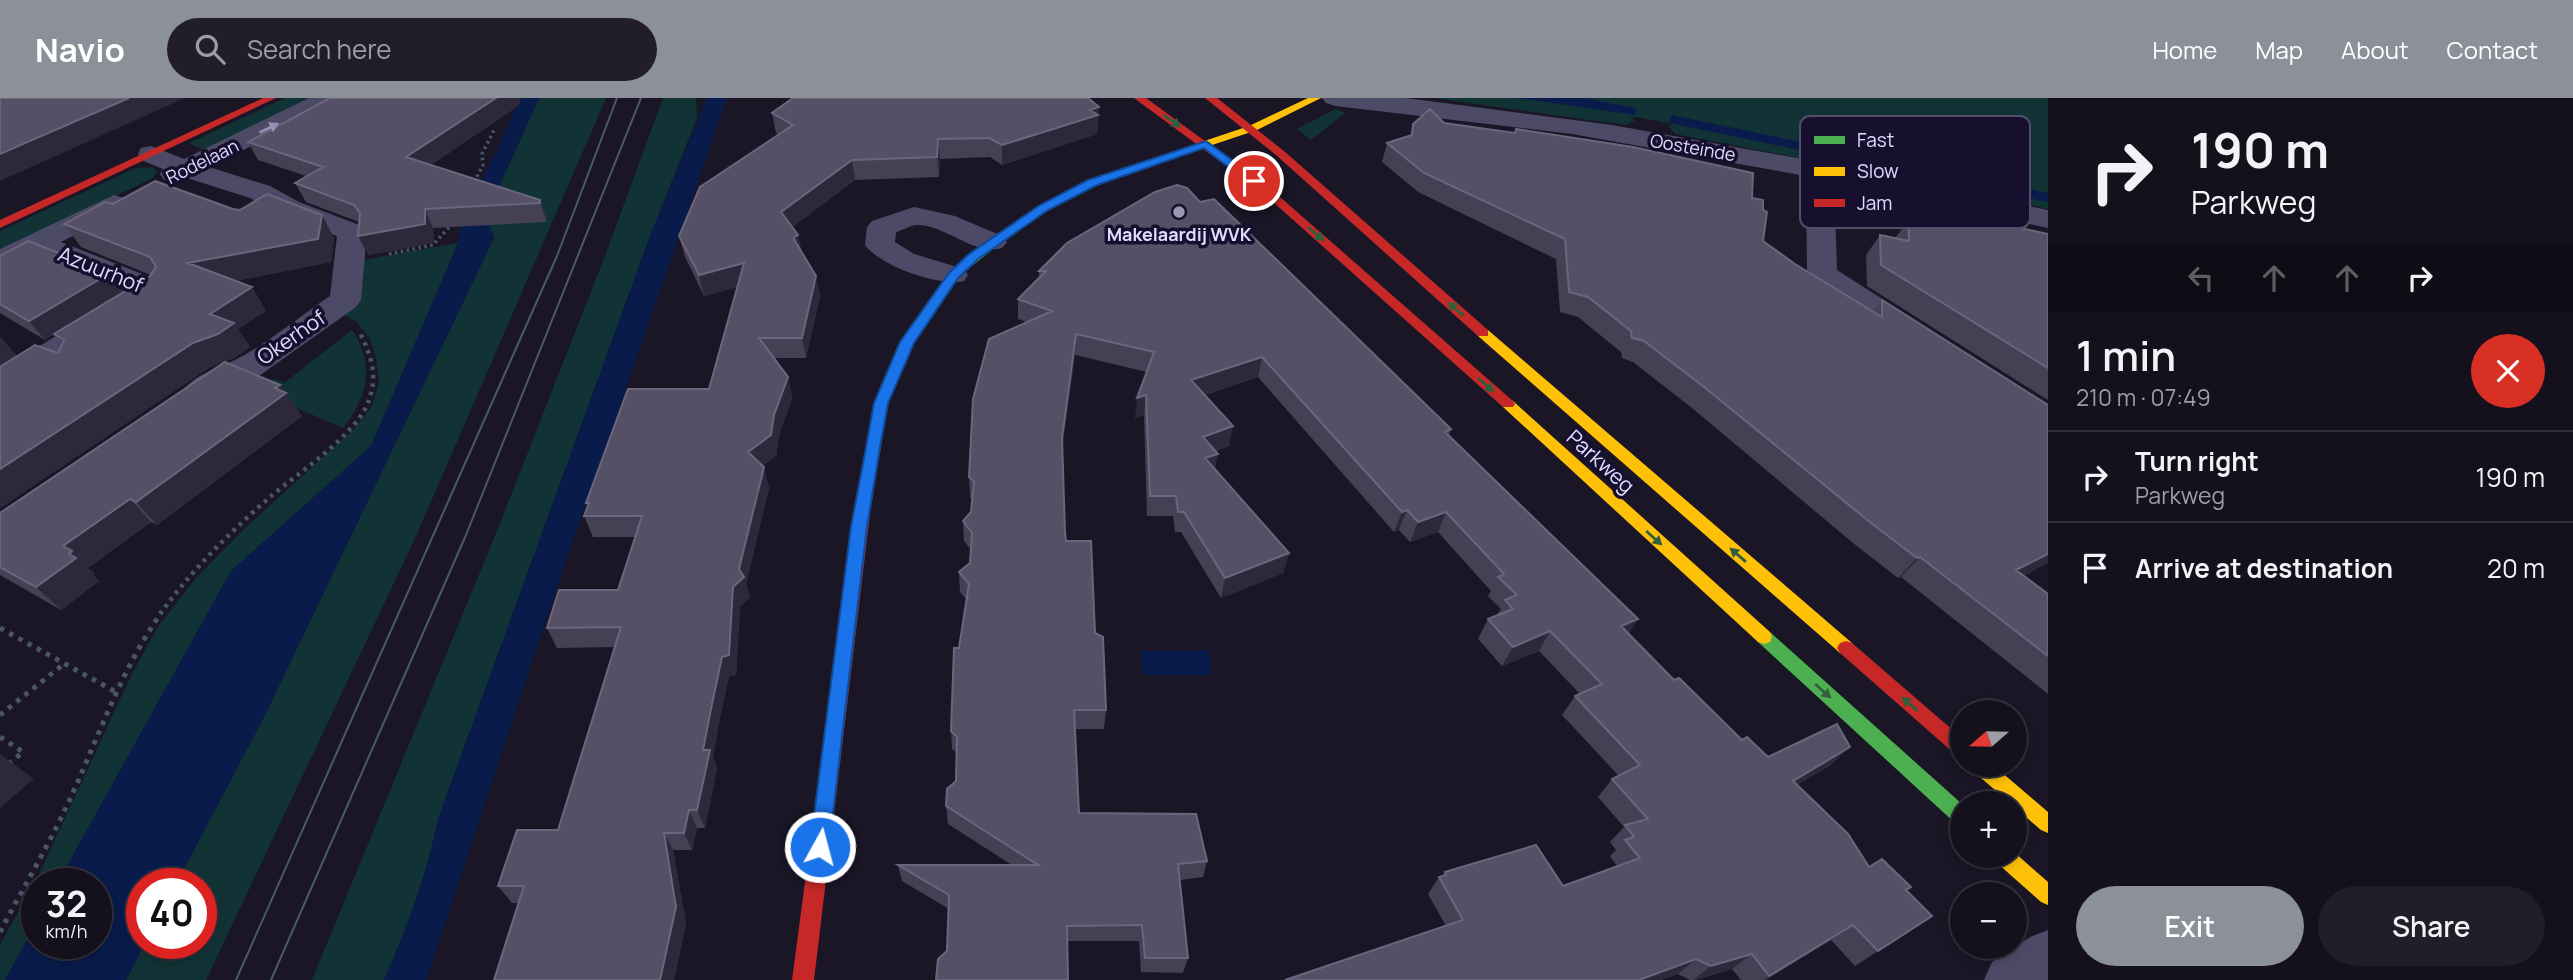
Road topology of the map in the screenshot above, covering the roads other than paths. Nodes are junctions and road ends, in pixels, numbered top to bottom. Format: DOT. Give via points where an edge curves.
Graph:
graph roads {
  1 [pos="271,98"];
  2 [pos="329,98"];
  3 [pos="1139,98"];
  4 [pos="1210,98"];
  5 [pos="1316,98"];
  6 [pos="1335,98"];
  7 [pos="1253,128"];
  8 [pos="1206,144"];
  9 [pos="151,154"];
  10 [pos="1800,166"];
  11 [pos="186,169"];
  12 [pos="2030,215"];
  13 [pos="2048,219"];
  14 [pos="0,224"];
  15 [pos="1821,228"];
  16 [pos="992,242"];
  17 [pos="37,243"];
  18 [pos="0,261"];
  19 [pos="953,275"];
  20 [pos="1946,354"];
  21 [pos="0,385"];
  22 [pos="179,407"];
  23 [pos="1950,739"];
  24 [pos="1994,777"];
  25 [pos="1950,806"];
  26 [pos="2048,824"];
  27 [pos="2018,868"];
  28 [pos="2048,895"];
  29 [pos="2048,955"];
  30 [pos="803,980"];
  31 [pos="2010,980"];
  1 -- 9 [label="street, Rodelaan"];
  11 -- 2 [label="street, Rodelaan, one-way"];
  3 -- 8 [label="street, one-way"];
  4 -- 7 [label="street"];
  5 -- 7 [label="street"];
  6 -- 10 [label="street, Oosteinde" via="1522,118"];
  7 -- 8 [label="street"];
  23 -- 7 [label="street, Parkweg, one-way"];
  8 -- 16 [label="street" via="1093,182"];
  8 -- 25 [label="street, Parkweg, one-way" via="1268,192 1437,340"];
  9 -- 11 [label="street, Okerhof"];
  9 -- 14 [label="street, Rodelaan"];
  11 -- 17 [label="street, Rodelaan"];
  11 -- 22 [label="street, Okerhof" via="260,192 352,232 345,300 247,368 222,377"];
  12 -- 13 [label="street, Oosteinde"];
  15 -- 20 [label="street" via="1822,274"];
  16 -- 19 [label="street"];
  16 -- 19 [label="street" via="945,222 914,216 882,228 880,245 902,260"];
  17 -- 18 [label="street, Rodelaan"];
  17 -- 21 [label="street, Azuurhof" via="154,290"];
  19 -- 30 [label="street" via="907,342 881,403 859,527"];
  24 -- 26 [label="street"];
  27 -- 28 [label="street"];
  29 -- 31 [label="street"];
}
